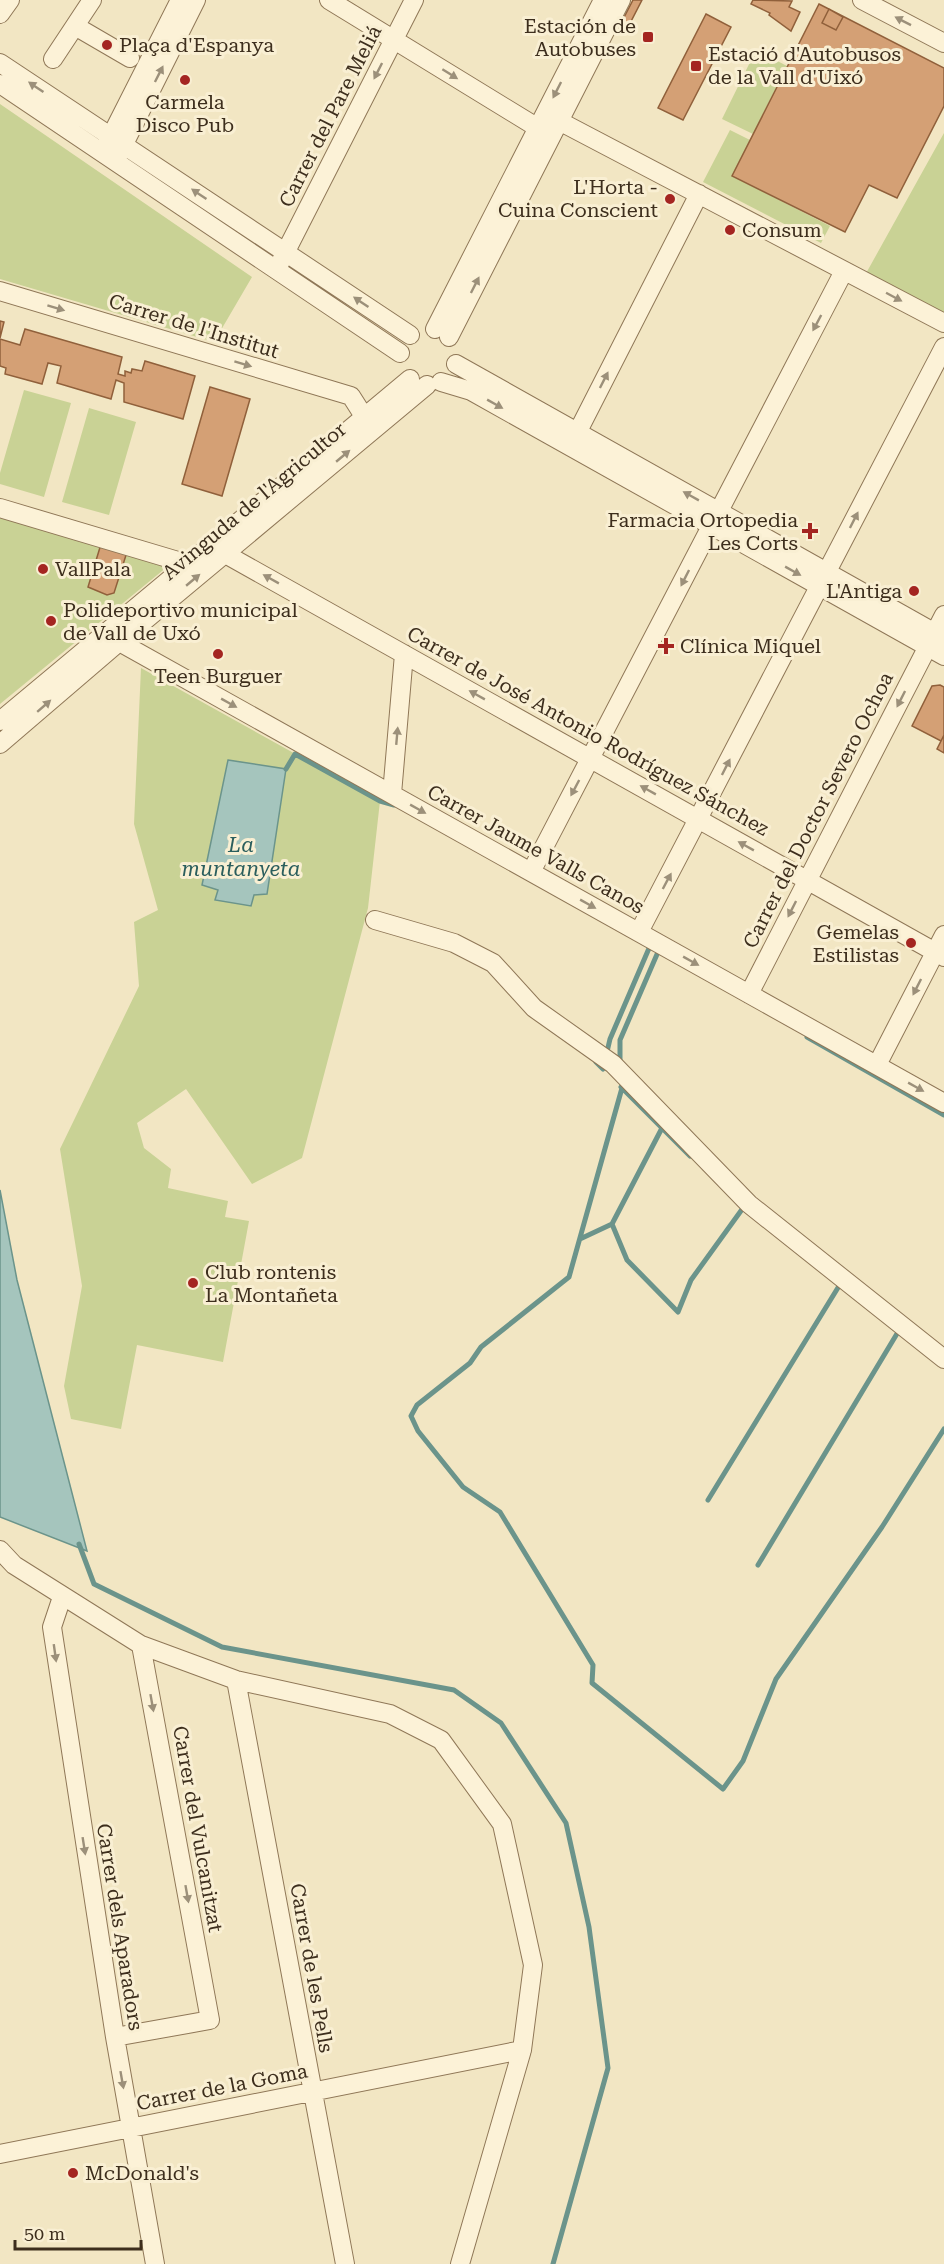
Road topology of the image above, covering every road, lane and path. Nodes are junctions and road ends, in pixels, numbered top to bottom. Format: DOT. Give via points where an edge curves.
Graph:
graph roads {
  1 [pos="10,0"];
  2 [pos="92,0"];
  3 [pos="180,0"];
  4 [pos="196,0"];
  5 [pos="328,0"];
  6 [pos="414,0"];
  7 [pos="603,0"];
  8 [pos="621,0"];
  9 [pos="862,0"];
  10 [pos="0,14"];
  11 [pos="75,26"];
  12 [pos="394,40"];
  13 [pos="944,43"];
  14 [pos="130,58"];
  15 [pos="53,59"];
  16 [pos="0,63"];
  17 [pos="0,84"];
  18 [pos="559,121"];
  19 [pos="538,128"];
  20 [pos="117,140"];
  21 [pos="109,157"];
  22 [pos="699,194"];
  23 [pos="285,252"];
  24 [pos="276,270"];
  25 [pos="844,271"];
  26 [pos="0,291"];
  27 [pos="944,323"];
  28 [pos="442,333"];
  29 [pos="410,334"];
  30 [pos="944,347"];
  31 [pos="400,352"];
  32 [pos="456,364"];
  33 [pos="426,382"];
  34 [pos="365,418"];
  35 [pos="574,440"];
  36 [pos="0,508"];
  37 [pos="715,519"];
  38 [pos="218,550"];
  39 [pos="188,564"];
  40 [pos="823,579"];
  41 [pos="944,615"];
  42 [pos="112,638"];
  43 [pos="936,639"];
  44 [pos="404,654"];
  45 [pos="944,656"];
  46 [pos="0,721"];
  47 [pos="0,744"];
  48 [pos="591,758"];
  49 [pos="392,794"];
  50 [pos="699,819"];
  51 [pos="531,872"];
  52 [pos="808,880"];
  53 [pos="375,920"];
  54 [pos="639,932"];
  55 [pos="944,935"];
  56 [pos="940,954"];
  57 [pos="749,994"];
  58 [pos="877,1065"];
  59 [pos="944,1103"];
  60 [pos="944,1359"];
  61 [pos="0,1550"];
  62 [pos="62,1597"];
  63 [pos="141,1645"];
  64 [pos="236,1680"];
  65 [pos="115,2037"];
  66 [pos="522,2050"];
  67 [pos="311,2092"];
  68 [pos="131,2128"];
  69 [pos="0,2154"];
  70 [pos="154,2264"];
  71 [pos="345,2264"];
  72 [pos="460,2264"];
  1 -- 10 [label="street"];
  2 -- 11 [label="street"];
  3 -- 20 [label="street"];
  20 -- 4 [label="street, one-way"];
  5 -- 12 [label="street"];
  6 -- 12 [label="street, Carrer del Pare Meliá"];
  7 -- 19 [label="street, one-way"];
  8 -- 18 [label="street"];
  13 -- 9 [label="street, one-way"];
  11 -- 14 [label="street"];
  11 -- 15 [label="street"];
  12 -- 19 [label="street, one-way"];
  12 -- 23 [label="street, Carrer del Pare Meliá, one-way"];
  20 -- 16 [label="street, one-way"];
  17 -- 21 [label="street"];
  18 -- 19 [label="street"];
  18 -- 22 [label="street"];
  28 -- 18 [label="street, one-way"];
  19 -- 28 [label="street"];
  20 -- 21 [label="street"];
  23 -- 20 [label="street, one-way"];
  21 -- 24 [label="street"];
  22 -- 25 [label="street"];
  35 -- 22 [label="street, one-way"];
  23 -- 24 [label="street, Carrer del Pare Meliá"];
  29 -- 23 [label="street, one-way"];
  24 -- 31 [label="street"];
  25 -- 27 [label="street, one-way"];
  25 -- 37 [label="street, one-way"];
  26 -- 34 [label="street, Carrer de l'Institut, one-way" via="351,396"];
  28 -- 29 [label="street"];
  28 -- 32 [label="street"];
  29 -- 31 [label="street"];
  40 -- 30 [label="street, one-way"];
  31 -- 33 [label="street"];
  32 -- 33 [label="street"];
  32 -- 35 [label="street"];
  33 -- 34 [label="street, Avinguda de l'Agricultor"];
  33 -- 35 [label="street, one-way" via="471,391"];
  38 -- 33 [label="street, Avinguda de l'Agricultor, one-way"];
  34 -- 38 [label="street, Avinguda de l'Agricultor"];
  35 -- 37 [label="street"];
  36 -- 39 [label="street"];
  37 -- 40 [label="street"];
  37 -- 48 [label="street, one-way"];
  38 -- 39 [label="street, Avinguda de l'Agricultor"];
  42 -- 38 [label="street, Avinguda de l'Agricultor, one-way"];
  44 -- 38 [label="street, Carrer de José Antonio Rodríguez Sánchez, one-way"];
  39 -- 42 [label="street, Avinguda de l'Agricultor"];
  40 -- 43 [label="street"];
  50 -- 40 [label="street, one-way"];
  41 -- 43 [label="street, Carrer del Doctor Severo Ochoa"];
  42 -- 46 [label="street, Avinguda de l'Agricultor"];
  47 -- 42 [label="street, Avinguda de l'Agricultor, one-way"];
  42 -- 49 [label="street, Carrer Jaume Valls Canos, one-way"];
  43 -- 45 [label="street"];
  43 -- 52 [label="street, Carrer del Doctor Severo Ochoa, one-way"];
  48 -- 44 [label="street, Carrer de José Antonio Rodríguez Sánchez, one-way"];
  49 -- 44 [label="street, one-way"];
  50 -- 48 [label="street, Carrer de José Antonio Rodríguez Sánchez, one-way"];
  48 -- 51 [label="street, one-way"];
  49 -- 51 [label="street, Carrer Jaume Valls Canos, one-way"];
  52 -- 50 [label="street, Carrer de José Antonio Rodríguez Sánchez, one-way"];
  54 -- 50 [label="street, one-way"];
  51 -- 54 [label="street, Carrer Jaume Valls Canos, one-way"];
  52 -- 56 [label="street, Carrer de José Antonio Rodríguez Sánchez"];
  52 -- 57 [label="street, Carrer del Doctor Severo Ochoa, one-way"];
  53 -- 60 [label="street" via="454,943 493,963 534,1008 613,1064 749,1204"];
  54 -- 57 [label="street, Carrer Jaume Valls Canos, one-way"];
  55 -- 56 [label="street"];
  56 -- 58 [label="street, one-way"];
  57 -- 58 [label="street, Carrer Jaume Valls Canos"];
  58 -- 59 [label="street, Carrer Jaume Valls Canos, one-way"];
  61 -- 62 [label="street" via="14,1565"];
  62 -- 63 [label="street"];
  62 -- 65 [label="street, Carrer dels Aparadors, one-way" via="52,1627"];
  63 -- 64 [label="street"];
  63 -- 65 [label="street, Carrer del Vulcanitzat, one-way" via="210,2020"];
  64 -- 66 [label="street" via="390,1714 441,1740 502,1824 533,1965"];
  64 -- 67 [label="street, Carrer de les Pells"];
  65 -- 68 [label="street, Carrer dels Aparadors, one-way"];
  66 -- 67 [label="street, Carrer de la Goma"];
  66 -- 72 [label="street"];
  67 -- 68 [label="street, Carrer de la Goma"];
  67 -- 71 [label="street, Carrer de les Pells"];
  68 -- 69 [label="street, Carrer de la Goma"];
  68 -- 70 [label="street, Carrer dels Aparadors"];
}
